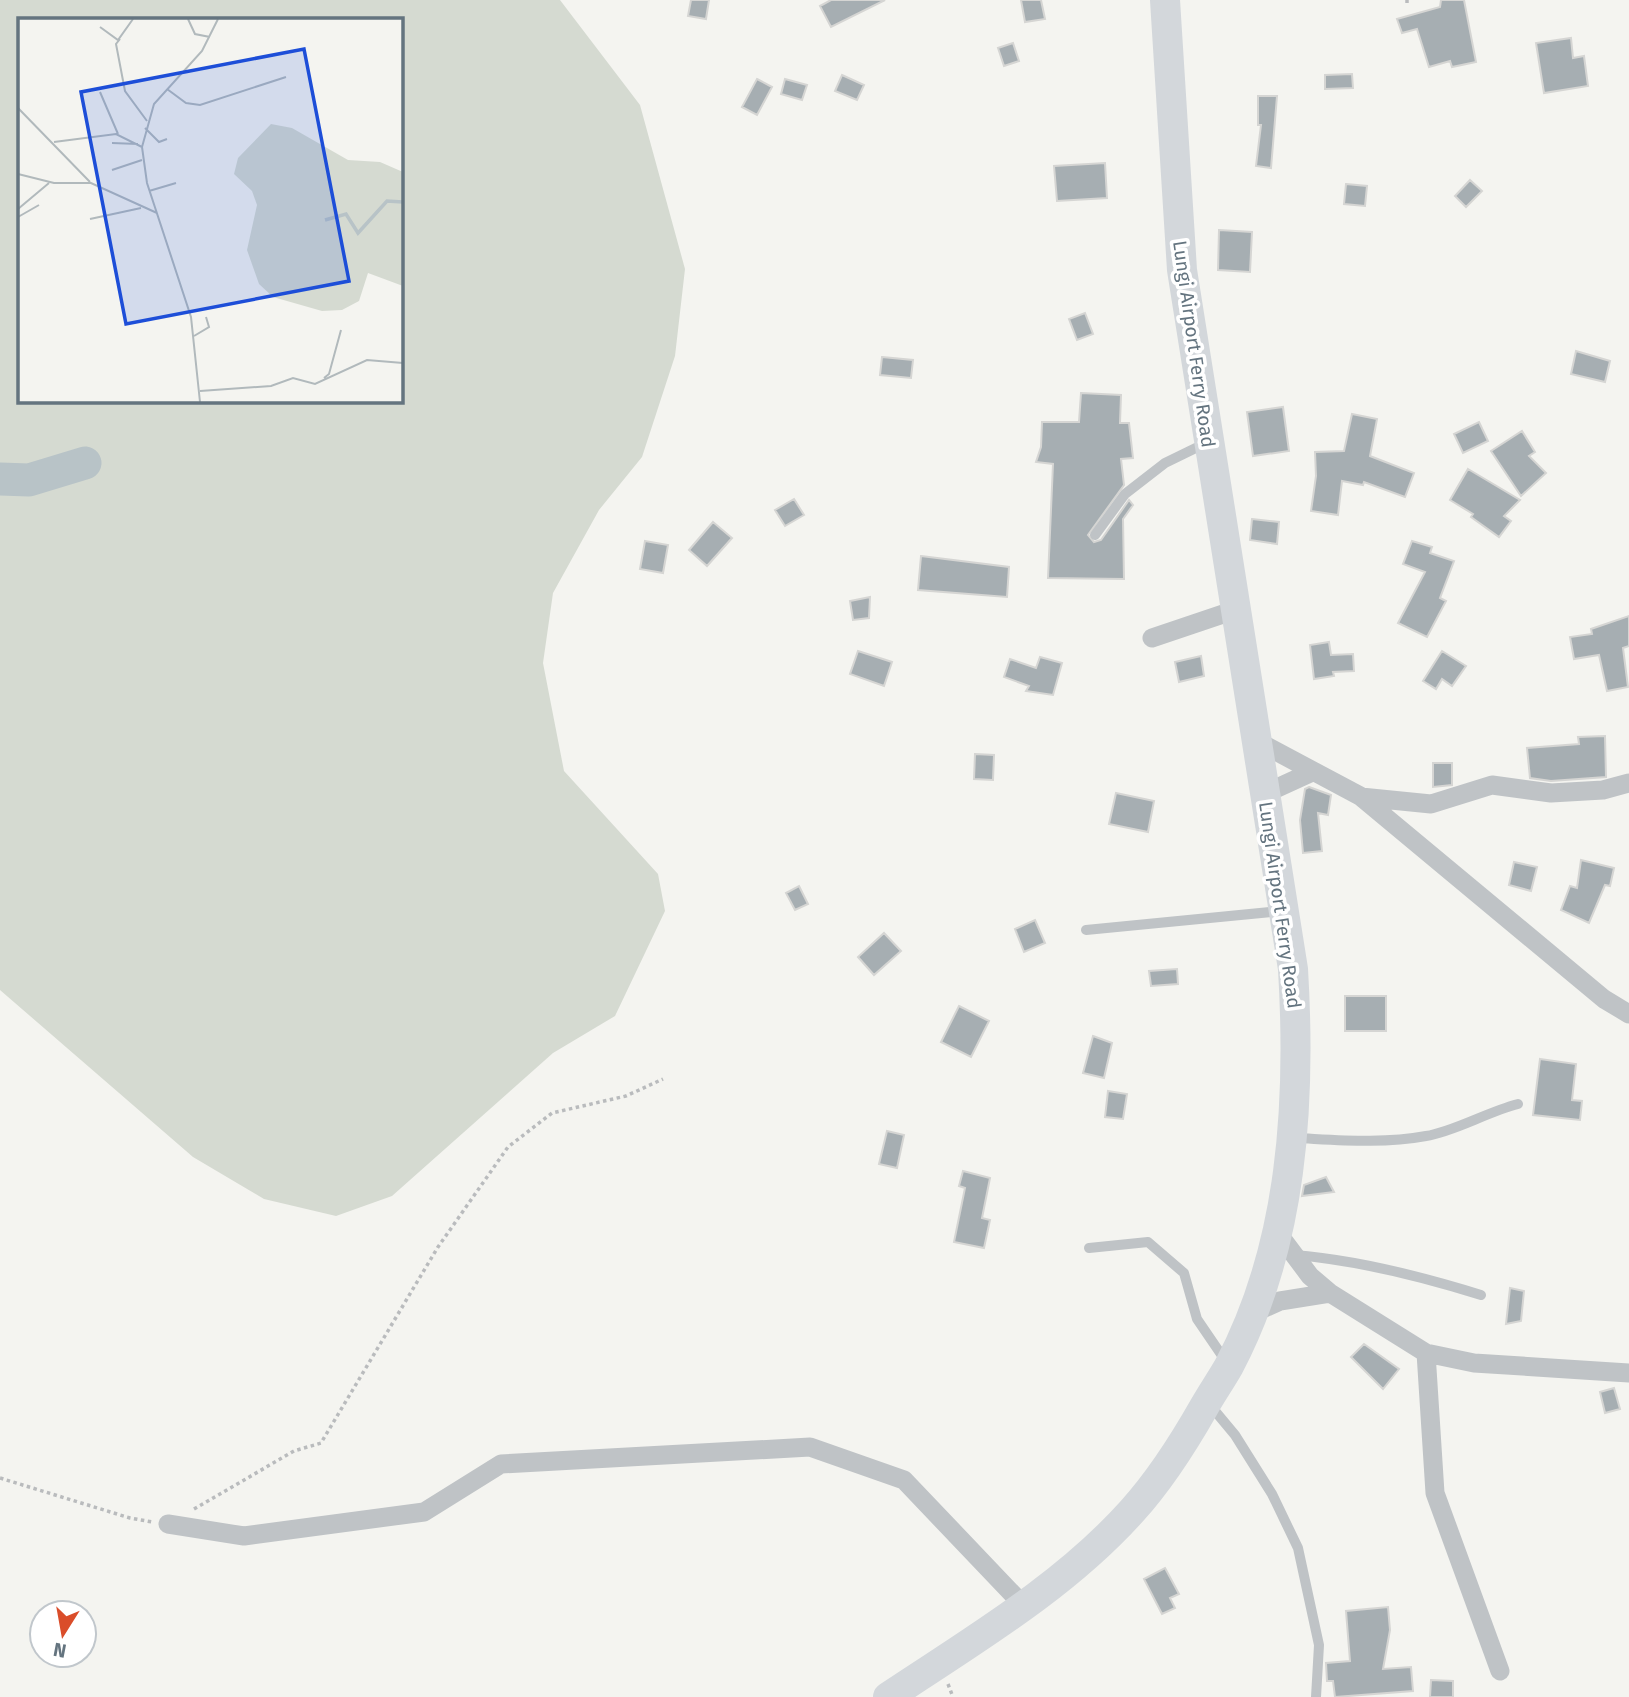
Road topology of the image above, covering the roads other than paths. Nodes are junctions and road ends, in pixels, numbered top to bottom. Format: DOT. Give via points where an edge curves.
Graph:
graph roads {
  1 [pos="1165,0"];
  2 [pos="1207,443"];
  3 [pos="1095,535"];
  4 [pos="1235,610"];
  5 [pos="1152,638"];
  6 [pos="1255,740"];
  7 [pos="1311,772"];
  8 [pos="1629,783"];
  9 [pos="1264,794"];
  10 [pos="1360,796"];
  11 [pos="1285,911"];
  12 [pos="1086,930"];
  13 [pos="1629,1014"];
  14 [pos="1518,1104"];
  15 [pos="1292,1138"];
  16 [pos="1285,1243"];
  17 [pos="1089,1248"];
  18 [pos="1330,1293"];
  19 [pos="1481,1295"];
  20 [pos="1251,1314"];
  21 [pos="1426,1353"];
  22 [pos="1229,1366"];
  23 [pos="1629,1373"];
  24 [pos="1207,1402"];
  25 [pos="168,1524"];
  26 [pos="1024,1606"];
  27 [pos="1500,1671"];
  28 [pos="888,1697"];
  29 [pos="1316,1697"];
  1 -- 2 [label="main road, Lungi Airport Ferry Road" via="1182,270"];
  2 -- 3 [label="lane" via="1165,463 1125,494"];
  2 -- 4 [label="main road, Lungi Airport Ferry Road"];
  4 -- 5 [label="street"];
  4 -- 6 [label="main road, Lungi Airport Ferry Road"];
  6 -- 7 [label="street"];
  6 -- 9 [label="main road, Lungi Airport Ferry Road"];
  7 -- 9 [label="street"];
  7 -- 10 [label="street"];
  8 -- 10 [label="street" via="1602,790 1551,793 1492,785 1431,804"];
  9 -- 11 [label="main road, Lungi Airport Ferry Road"];
  10 -- 13 [label="street" via="1604,999"];
  11 -- 12 [label="lane"];
  11 -- 15 [label="main road, Lungi Airport Ferry Road" via="1297,1037"];
  14 -- 15 [label="lane" via="1428,1136 1367,1142"];
  15 -- 16 [label="main road, Lungi Airport Ferry Road"];
  16 -- 18 [label="street"];
  16 -- 19 [label="lane"];
  16 -- 20 [label="main road, Lungi Airport Ferry Road"];
  17 -- 22 [label="lane" via="1149,1242 1184,1273 1197,1319"];
  18 -- 20 [label="street" via="1280,1301"];
  18 -- 21 [label="street"];
  20 -- 22 [label="main road, Lungi Airport Ferry Road"];
  21 -- 23 [label="street" via="1475,1363"];
  21 -- 27 [label="street" via="1435,1493"];
  22 -- 24 [label="main road, Lungi Airport Ferry Road"];
  24 -- 26 [label="main road, Lungi Airport Ferry Road" via="1174,1460 1131,1512"];
  24 -- 29 [label="lane" via="1236,1435 1298,1548 1319,1645"];
  25 -- 26 [label="street" via="244,1536 424,1512 501,1464 810,1447 904,1480"];
  26 -- 28 [label="main road, Lungi Airport Ferry Road"];
}
